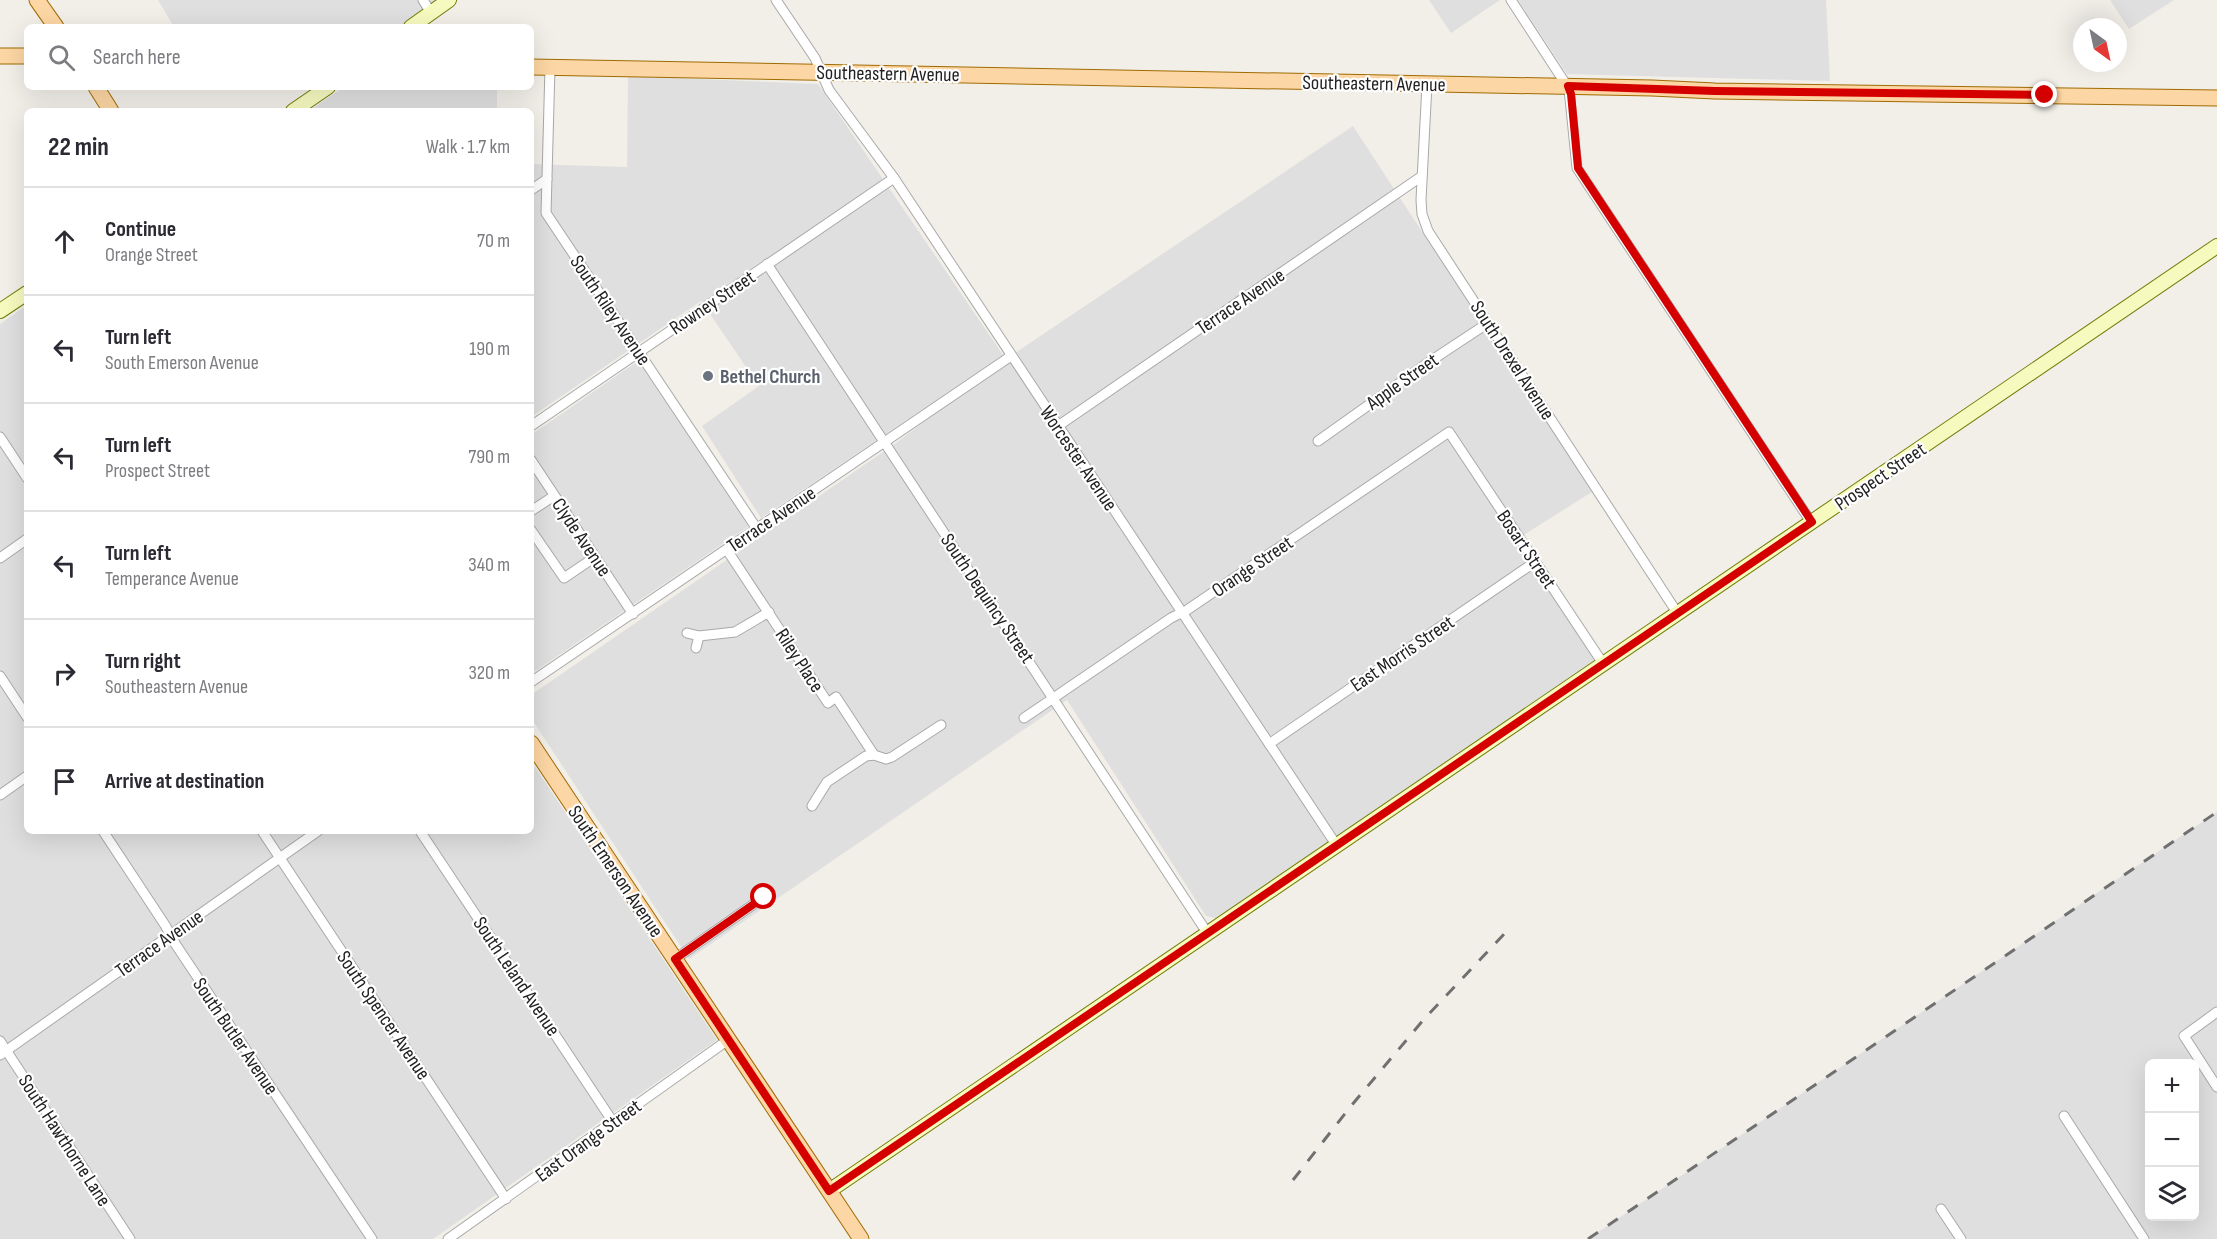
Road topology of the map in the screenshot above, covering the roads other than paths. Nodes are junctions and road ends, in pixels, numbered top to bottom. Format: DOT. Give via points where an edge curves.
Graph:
graph roads {
  1 [pos="37,0"];
  2 [pos="423,0"];
  3 [pos="449,0"];
  4 [pos="776,0"];
  5 [pos="1511,0"];
  6 [pos="431,13"];
  7 [pos="54,24"];
  8 [pos="415,24"];
  9 [pos="0,56"];
  10 [pos="24,56"];
  11 [pos="550,67"];
  12 [pos="534,68"];
  13 [pos="821,72"];
  14 [pos="1427,84"];
  15 [pos="1568,86"];
  16 [pos="98,90"];
  17 [pos="324,90"];
  18 [pos="2217,98"];
  19 [pos="109,108"];
  20 [pos="297,108"];
  21 [pos="1422,176"];
  22 [pos="894,178"];
  23 [pos="547,179"];
  24 [pos="534,188"];
  25 [pos="2217,246"];
  26 [pos="767,264"];
  27 [pos="24,295"];
  28 [pos="0,311"];
  29 [pos="1488,322"];
  30 [pos="639,351"];
  31 [pos="1011,356"];
  32 [pos="534,424"];
  33 [pos="1058,426"];
  34 [pos="1449,432"];
  35 [pos="0,437"];
  36 [pos="1318,441"];
  37 [pos="885,442"];
  38 [pos="534,465"];
  39 [pos="24,473"];
  40 [pos="554,496"];
  41 [pos="534,509"];
  42 [pos="1812,522"];
  43 [pos="757,529"];
  44 [pos="534,534"];
  45 [pos="24,541"];
  46 [pos="727,550"];
  47 [pos="595,557"];
  48 [pos="0,558"];
  49 [pos="1535,562"];
  50 [pos="769,612"];
  51 [pos="1182,613"];
  52 [pos="633,614"];
  53 [pos="1678,614"];
  54 [pos="687,633"];
  55 [pos="699,636"];
  56 [pos="696,648"];
  57 [pos="1604,665"];
  58 [pos="0,676"];
  59 [pos="534,680"];
  60 [pos="1054,697"];
  61 [pos="24,712"];
  62 [pos="1024,717"];
  63 [pos="941,725"];
  64 [pos="1269,744"];
  65 [pos="534,748"];
  66 [pos="874,755"];
  67 [pos="24,778"];
  68 [pos="0,795"];
  69 [pos="813,806"];
  70 [pos="105,834"];
  71 [pos="264,834"];
  72 [pos="314,834"];
  73 [pos="422,834"];
  74 [pos="1337,846"];
  75 [pos="280,858"];
  76 [pos="764,897"];
  77 [pos="1208,934"];
  78 [pos="171,935"];
  79 [pos="675,959"];
  80 [pos="2217,1012"];
  81 [pos="728,1040"];
  82 [pos="0,1041"];
  83 [pos="3,1053"];
  84 [pos="2217,1087"];
  85 [pos="2064,1116"];
  86 [pos="613,1122"];
  87 [pos="829,1191"];
  88 [pos="506,1199"];
  89 [pos="1941,1209"];
  90 [pos="130,1239"];
  91 [pos="372,1239"];
  92 [pos="448,1239"];
  93 [pos="861,1239"];
  94 [pos="1961,1239"];
  95 [pos="2144,1239"];
  1 -- 7 [label="main road"];
  2 -- 6 [label="street"];
  3 -- 6 [label="main road"];
  4 -- 13 [label="street, Worcester Avenue"];
  5 -- 15 [label="street"];
  6 -- 8 [label="main road"];
  9 -- 10 [label="main road"];
  11 -- 12 [label="main road, Southeastern Avenue"];
  11 -- 13 [label="main road, Southeastern Avenue"];
  11 -- 23 [label="street, South Riley Avenue"];
  13 -- 14 [label="main road, Southeastern Avenue"];
  13 -- 22 [label="street, Worcester Avenue"];
  14 -- 15 [label="main road, Southeastern Avenue"];
  14 -- 21 [label="street, South Drexel Avenue"];
  15 -- 18 [label="main road, Southeastern Avenue"];
  15 -- 42 [label="street" via="1578,168"];
  16 -- 19 [label="main road"];
  17 -- 20 [label="main road"];
  21 -- 29 [label="street, South Drexel Avenue" via="1421,204 1426,227"];
  21 -- 33 [label="street, Terrace Avenue"];
  22 -- 26 [label="street, Rowney Street"];
  22 -- 31 [label="street, Worcester Avenue"];
  23 -- 24 [label="street"];
  23 -- 30 [label="street, South Riley Avenue" via="546,213"];
  25 -- 42 [label="main road, Prospect Street"];
  26 -- 30 [label="street, Rowney Street"];
  26 -- 37 [label="street, South Dequincy Street"];
  27 -- 28 [label="main road"];
  29 -- 36 [label="street, Apple Street"];
  29 -- 53 [label="street, South Drexel Avenue"];
  30 -- 32 [label="street, Rowney Street"];
  30 -- 43 [label="street, South Riley Avenue"];
  31 -- 33 [label="street, Worcester Avenue"];
  31 -- 37 [label="street, Terrace Avenue"];
  33 -- 51 [label="street, Worcester Avenue"];
  34 -- 49 [label="street, Bosart Street"];
  34 -- 51 [label="street, Orange Street"];
  35 -- 39 [label="street"];
  37 -- 43 [label="street, Terrace Avenue"];
  37 -- 60 [label="street, South Dequincy Street"];
  38 -- 40 [label="street, Clyde Avenue"];
  40 -- 41 [label="street"];
  40 -- 47 [label="street, Clyde Avenue"];
  42 -- 53 [label="main road, Prospect Street"];
  43 -- 46 [label="street, Terrace Avenue"];
  44 -- 47 [label="street" via="564,578"];
  45 -- 48 [label="street"];
  46 -- 50 [label="street, Riley Place"];
  46 -- 52 [label="street, Terrace Avenue"];
  47 -- 52 [label="street, Clyde Avenue"];
  49 -- 57 [label="street, Bosart Street"];
  49 -- 64 [label="street, East Morris Street"];
  50 -- 55 [label="street, Riley Place" via="735,632"];
  50 -- 66 [label="street, Riley Place" via="828,703 836,698"];
  51 -- 60 [label="street, Orange Street"];
  51 -- 64 [label="street, Worcester Avenue"];
  52 -- 59 [label="street, Terrace Avenue"];
  53 -- 57 [label="main road, Prospect Street"];
  54 -- 55 [label="street, Riley Place"];
  55 -- 56 [label="street"];
  57 -- 74 [label="main road, Prospect Street"];
  58 -- 61 [label="street"];
  60 -- 62 [label="street, Orange Street"];
  60 -- 77 [label="street, South Dequincy Street"];
  63 -- 66 [label="street" via="892,757"];
  64 -- 74 [label="street, Worcester Avenue"];
  65 -- 79 [label="main road, South Emerson Avenue"];
  66 -- 69 [label="street" via="866,756 826,782"];
  67 -- 68 [label="street"];
  70 -- 78 [label="street, South Butler Avenue"];
  71 -- 75 [label="street, South Spencer Avenue"];
  72 -- 75 [label="street, Terrace Avenue"];
  73 -- 86 [label="street, South Leland Avenue"];
  74 -- 77 [label="main road, Prospect Street"];
  75 -- 78 [label="street, Terrace Avenue"];
  75 -- 88 [label="street, South Spencer Avenue"];
  76 -- 79 [label="street"];
  77 -- 87 [label="main road, Prospect Street"];
  78 -- 83 [label="street, Terrace Avenue"];
  78 -- 91 [label="street, South Butler Avenue"];
  79 -- 81 [label="main road, South Emerson Avenue"];
  80 -- 84 [label="street" via="2184,1036"];
  81 -- 86 [label="street, East Orange Street"];
  81 -- 87 [label="main road, South Emerson Avenue"];
  82 -- 83 [label="street, South Hawthorne Lane"];
  83 -- 90 [label="street, South Hawthorne Lane"];
  85 -- 95 [label="street"];
  86 -- 88 [label="street, East Orange Street"];
  87 -- 93 [label="main road, South Emerson Avenue"];
  88 -- 92 [label="street, East Orange Street"];
  89 -- 94 [label="street"];
}
